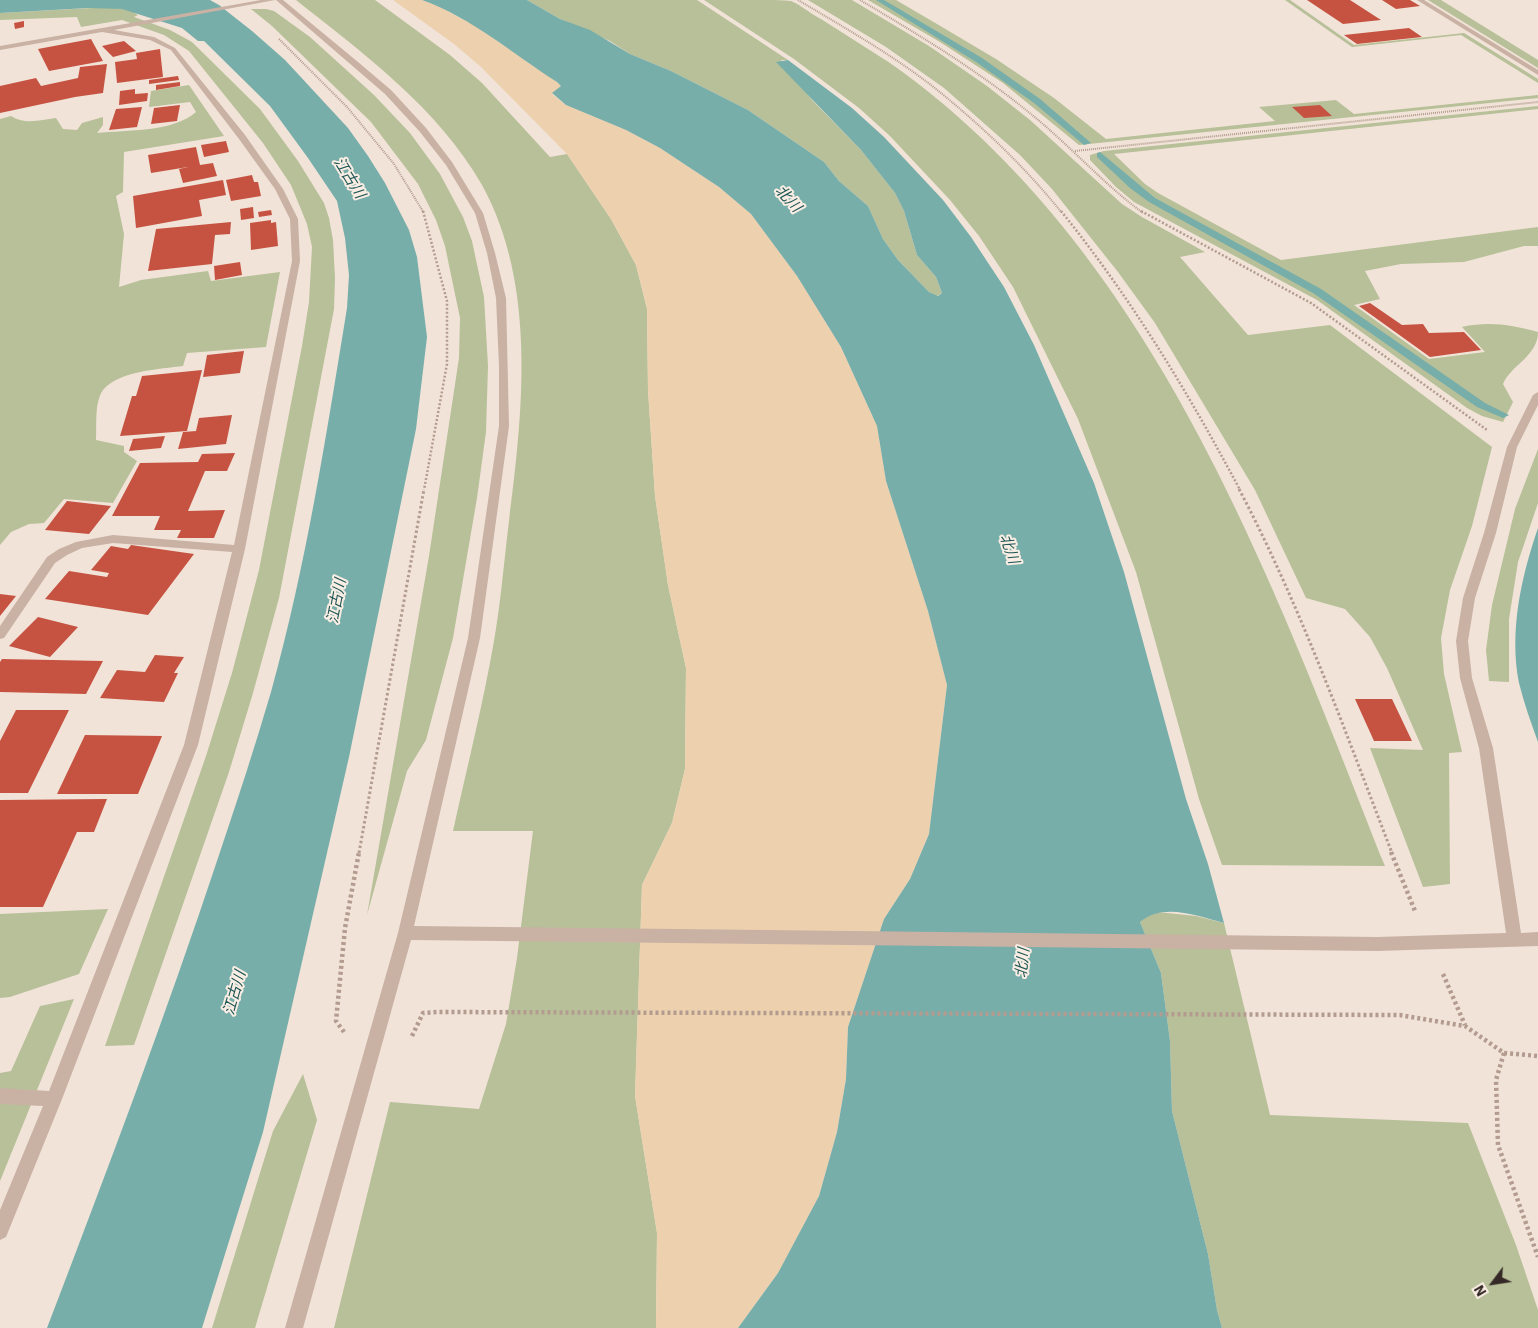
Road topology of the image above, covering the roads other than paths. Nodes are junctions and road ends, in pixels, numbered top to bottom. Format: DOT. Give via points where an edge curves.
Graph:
graph roads {
  1 [pos="272,0"];
  2 [pos="279,0"];
  3 [pos="1420,0"];
  4 [pos="102,30"];
  5 [pos="0,48"];
  6 [pos="1538,73"];
  7 [pos="1538,395"];
  8 [pos="239,549"];
  9 [pos="0,635"];
  10 [pos="405,933"];
  11 [pos="1538,939"];
  12 [pos="1515,940"];
  13 [pos="0,1096"];
  14 [pos="54,1099"];
  15 [pos="0,1231"];
  16 [pos="294,1328"];
  1 -- 4 [label="street"];
  2 -- 10 [label="street" via="388,92 444,157 479,213 501,298 504,426 475,628"];
  3 -- 6 [label="street"];
  4 -- 5 [label="street"];
  4 -- 8 [label="street" via="152,38 173,49 279,189 294,219 296,261"];
  7 -- 12 [label="street" via="1512,447 1469,598 1462,641 1466,678 1486,748"];
  8 -- 9 [label="street" via="113,538 80,545 51,560"];
  8 -- 14 [label="street" via="191,746"];
  10 -- 12 [label="street" via="1378,944"];
  10 -- 16 [label="street"];
  11 -- 12 [label="street"];
  13 -- 14 [label="street"];
  14 -- 15 [label="street"];
}
